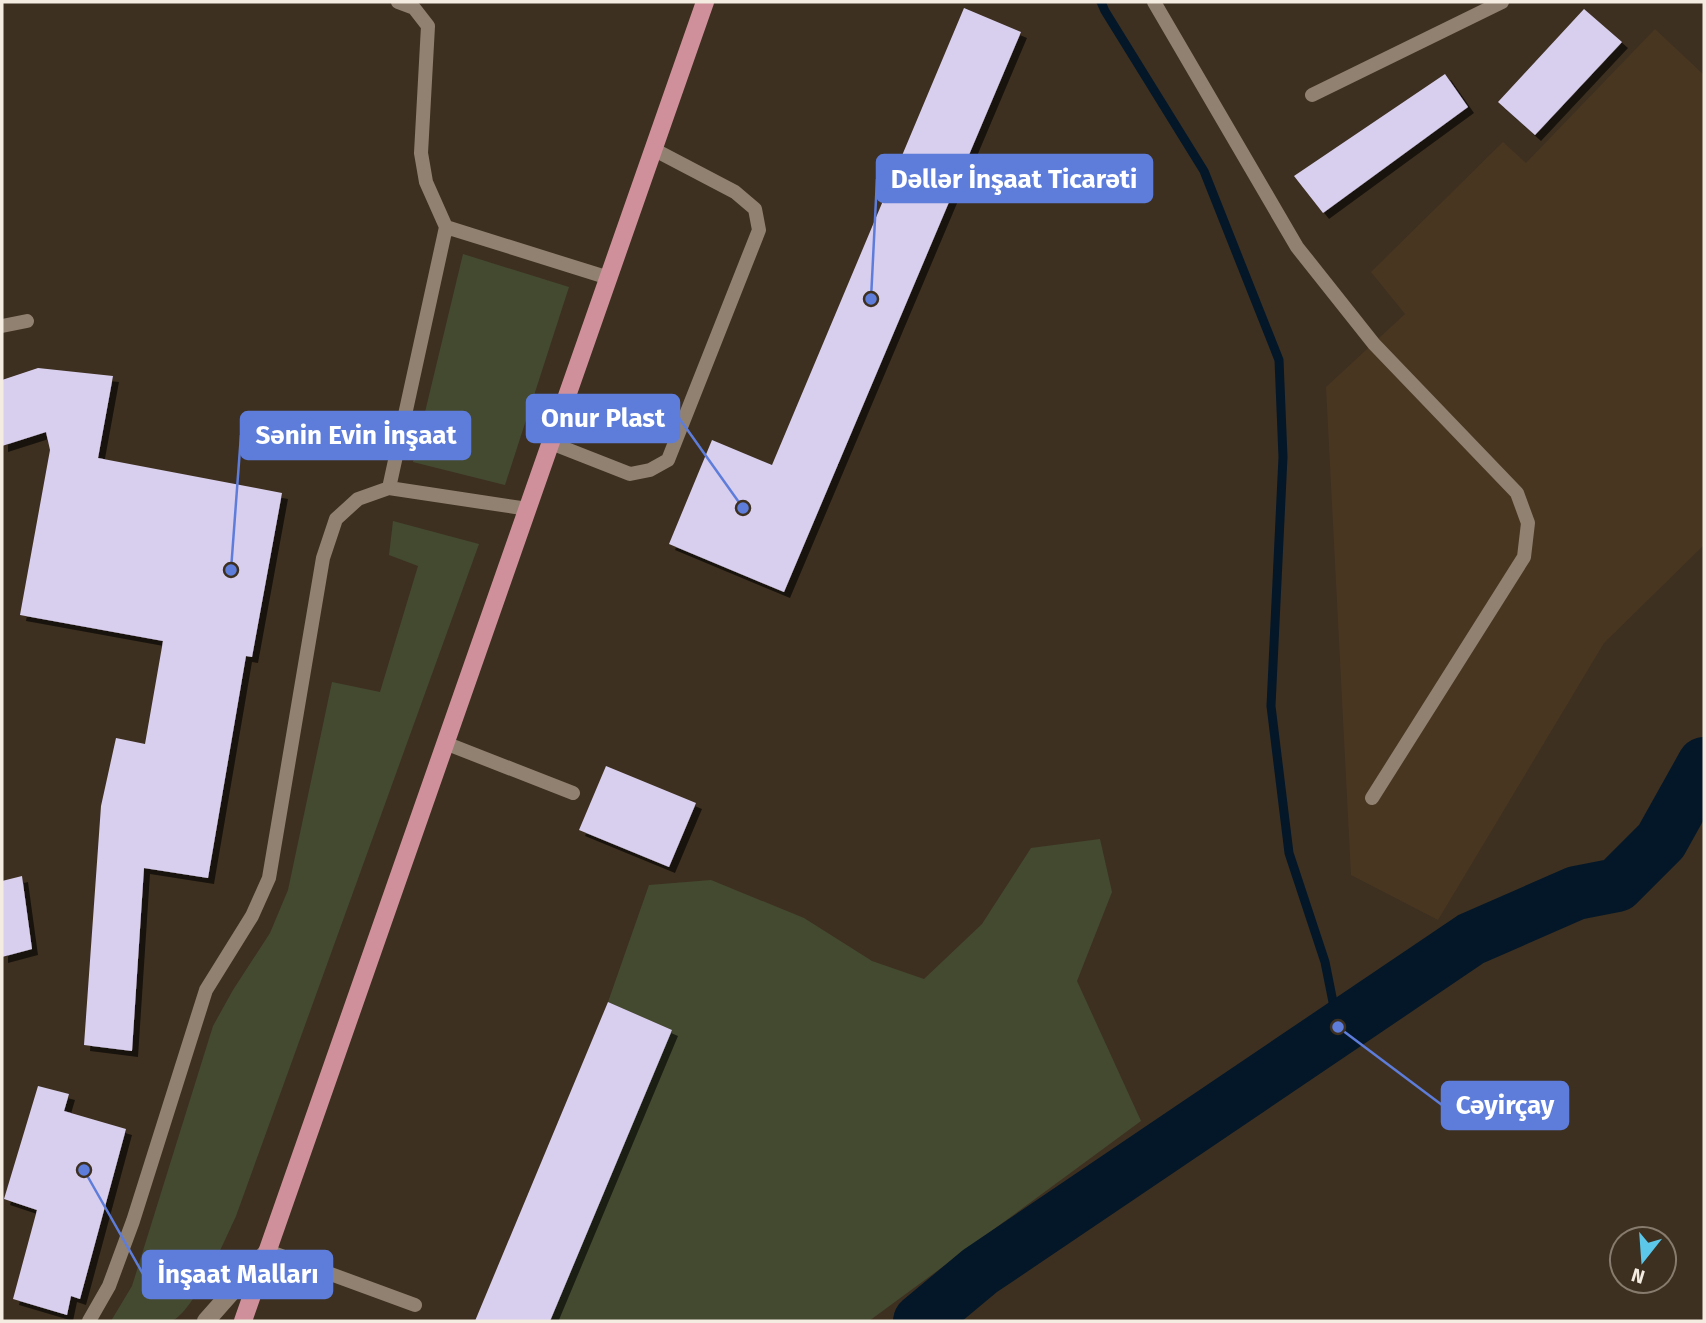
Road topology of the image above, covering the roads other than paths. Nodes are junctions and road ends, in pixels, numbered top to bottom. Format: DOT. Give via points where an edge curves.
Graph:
graph roads {
  1 [pos="398,2"];
  2 [pos="705,2"];
  3 [pos="1154,2"];
  4 [pos="1502,2"];
  5 [pos="1312,95"];
  6 [pos="653,149"];
  7 [pos="446,227"];
  8 [pos="608,278"];
  9 [pos="27,321"];
  10 [pos="2,326"];
  11 [pos="551,443"];
  12 [pos="389,488"];
  13 [pos="528,509"];
  14 [pos="446,743"];
  15 [pos="573,793"];
  16 [pos="1372,798"];
  17 [pos="268,1251"];
  18 [pos="415,1305"];
  19 [pos="89,1321"];
  20 [pos="206,1321"];
  21 [pos="243,1321"];
  1 -- 7 [label="lane" via="414,8 428,26 421,153 426,182"];
  2 -- 6 [label="main road"];
  3 -- 16 [label="lane" via="1297,247 1374,344 1517,494 1528,523 1524,557"];
  4 -- 5 [label="lane"];
  6 -- 8 [label="main road"];
  6 -- 11 [label="lane" via="734,192 755,209 759,230 668,460 630,474"];
  7 -- 8 [label="lane"];
  7 -- 12 [label="lane"];
  8 -- 11 [label="main road"];
  9 -- 10 [label="lane"];
  11 -- 13 [label="main road"];
  12 -- 13 [label="lane"];
  12 -- 19 [label="lane" via="358,499 336,519 323,558 269,878 252,916 206,990 133,1221 109,1286"];
  13 -- 14 [label="main road"];
  14 -- 15 [label="lane"];
  14 -- 17 [label="main road"];
  17 -- 18 [label="lane"];
  17 -- 20 [label="main road"];
  17 -- 21 [label="main road"];
}
